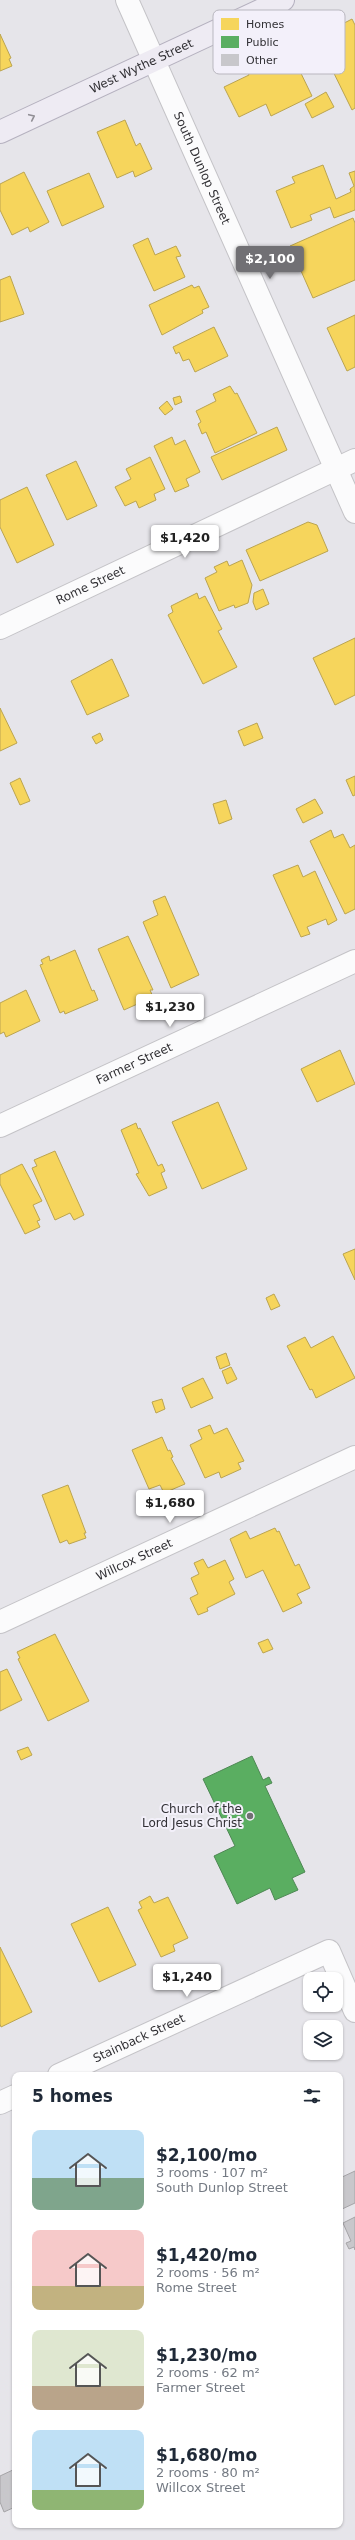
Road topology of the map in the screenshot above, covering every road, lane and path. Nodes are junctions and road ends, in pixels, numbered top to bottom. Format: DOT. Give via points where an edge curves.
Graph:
graph roads {
  1 [pos="127,0"];
  2 [pos="283,0"];
  3 [pos="262,10"];
  4 [pos="213,33"];
  5 [pos="154,61"];
  6 [pos="0,132"];
  7 [pos="355,460"];
  8 [pos="335,469"];
  9 [pos="355,512"];
  10 [pos="0,628"];
  11 [pos="355,960"];
  12 [pos="0,1126"];
  13 [pos="355,1457"];
  14 [pos="0,1622"];
  15 [pos="355,2011"];
  16 [pos="66,2072"];
  17 [pos="12,2097"];
  18 [pos="0,2103"];
  1 -- 5 [label="street, South Dunlop Street"];
  2 -- 3 [label="main road, West Wythe Street"];
  4 -- 5 [label="main road, West Wythe Street"];
  6 -- 5 [label="main road, West Wythe Street, one-way"];
  5 -- 8 [label="street, South Dunlop Street"];
  7 -- 8 [label="street, Rome Street"];
  8 -- 9 [label="street, South Dunlop Street"];
  8 -- 10 [label="street, Rome Street"];
  11 -- 12 [label="street, Farmer Street"];
  13 -- 14 [label="street, Willcox Street"];
  15 -- 16 [label="street, Stainback Street" via="329,1951"];
  17 -- 18 [label="street"];
}
